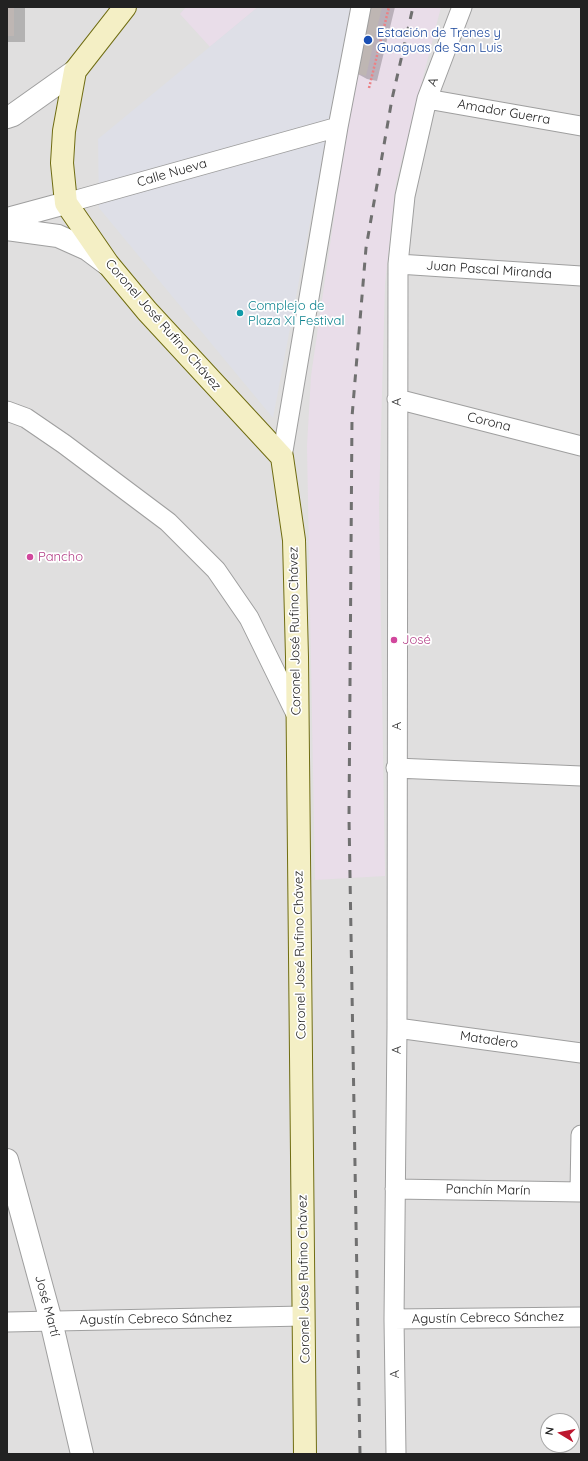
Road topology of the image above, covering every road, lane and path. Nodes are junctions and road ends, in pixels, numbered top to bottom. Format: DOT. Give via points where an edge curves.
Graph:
graph roads {
  1 [pos="125,7"];
  2 [pos="361,7"];
  3 [pos="389,7"];
  4 [pos="462,7"];
  5 [pos="75,71"];
  6 [pos="369,88"];
  7 [pos="427,99"];
  8 [pos="7,117"];
  9 [pos="581,126"];
  10 [pos="338,127"];
  11 [pos="66,203"];
  12 [pos="7,219"];
  13 [pos="7,229"];
  14 [pos="108,264"];
  15 [pos="398,264"];
  16 [pos="581,276"];
  17 [pos="397,399"];
  18 [pos="7,411"];
  19 [pos="581,446"];
  20 [pos="282,457"];
  21 [pos="297,716"];
  22 [pos="396,768"];
  23 [pos="581,776"];
  24 [pos="397,1028"];
  25 [pos="581,1053"];
  26 [pos="581,1135"];
  27 [pos="7,1160"];
  28 [pos="395,1189"];
  29 [pos="580,1192"];
  30 [pos="304,1316"];
  31 [pos="581,1317"];
  32 [pos="394,1319"];
  33 [pos="51,1321"];
  34 [pos="7,1322"];
  35 [pos="82,1454"];
  36 [pos="305,1454"];
  37 [pos="396,1454"];
  1 -- 5 [label="main road, Coronel José Rufino Chávez"];
  2 -- 10 [label="street, Coronel José Rufino Chávez"];
  3 -- 6 [label="path"];
  4 -- 7 [label="street, A"];
  5 -- 8 [label="street"];
  5 -- 11 [label="main road, Coronel José Rufino Chávez" via="64,131 62,163"];
  7 -- 9 [label="street, Amador Guerra"];
  7 -- 15 [label="street, A" via="405,196"];
  10 -- 11 [label="street, Calle Nueva"];
  10 -- 20 [label="street, Coronel José Rufino Chávez"];
  11 -- 12 [label="street, Calle Nueva"];
  11 -- 14 [label="main road, Coronel José Rufino Chávez"];
  13 -- 14 [label="street" via="58,236 87,249"];
  14 -- 20 [label="main road, Coronel José Rufino Chávez" via="147,311"];
  15 -- 16 [label="street, Juan Pascal Miranda"];
  15 -- 17 [label="street, A"];
  17 -- 19 [label="street, Corona"];
  17 -- 22 [label="street, A"];
  18 -- 21 [label="street" via="26,418 64,444 168,522 216,570 250,618"];
  20 -- 21 [label="main road, Coronel José Rufino Chávez" via="294,540"];
  21 -- 30 [label="main road, Coronel José Rufino Chávez"];
  22 -- 23 [label="street"];
  22 -- 24 [label="street, A"];
  24 -- 25 [label="street, Matadero"];
  24 -- 28 [label="street, A"];
  26 -- 29 [label="street"];
  27 -- 33 [label="street, José Martí"];
  28 -- 29 [label="street, Panchín Marín"];
  28 -- 32 [label="street, A"];
  30 -- 33 [label="street, Agustín Cebreco Sánchez"];
  30 -- 36 [label="main road, Coronel José Rufino Chávez"];
  31 -- 32 [label="street, Agustín Cebreco Sánchez"];
  32 -- 37 [label="street, A"];
  33 -- 34 [label="street, Agustín Cebreco Sánchez"];
  33 -- 35 [label="street, José Martí"];
}
